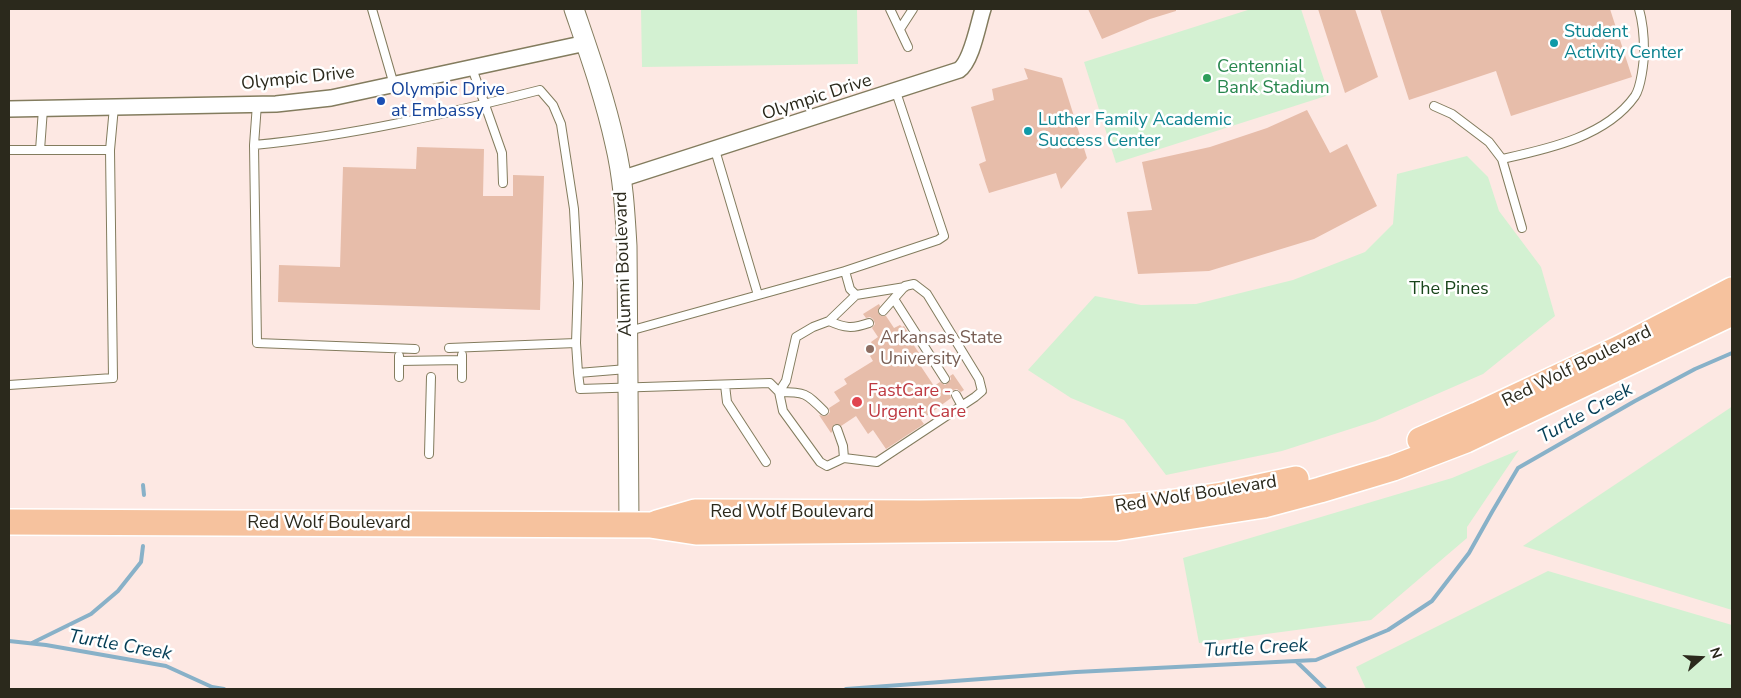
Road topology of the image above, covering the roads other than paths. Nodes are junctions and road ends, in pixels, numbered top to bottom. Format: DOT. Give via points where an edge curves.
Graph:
graph roads {
  1 [pos="372,9"];
  2 [pos="574,9"];
  3 [pos="890,9"];
  4 [pos="913,9"];
  5 [pos="983,9"];
  6 [pos="1639,9"];
  7 [pos="900,30"];
  8 [pos="586,43"];
  9 [pos="908,47"];
  10 [pos="472,68"];
  11 [pos="394,84"];
  12 [pos="896,92"];
  13 [pos="257,104"];
  14 [pos="485,104"];
  15 [pos="1434,106"];
  16 [pos="114,107"];
  17 [pos="9,109"];
  18 [pos="43,109"];
  19 [pos="254,145"];
  20 [pos="9,150"];
  21 [pos="40,150"];
  22 [pos="110,150"];
  23 [pos="714,150"];
  24 [pos="1502,159"];
  25 [pos="621,179"];
  26 [pos="503,183"];
  27 [pos="1522,228"];
  28 [pos="845,271"];
  29 [pos="905,287"];
  30 [pos="1732,290"];
  31 [pos="758,295"];
  32 [pos="856,295"];
  33 [pos="894,299"];
  34 [pos="883,312"];
  35 [pos="1732,313"];
  36 [pos="829,321"];
  37 [pos="869,323"];
  38 [pos="627,332"];
  39 [pos="576,343"];
  40 [pos="448,348"];
  41 [pos="461,348"];
  42 [pos="399,349"];
  43 [pos="415,349"];
  44 [pos="462,360"];
  45 [pos="399,361"];
  46 [pos="627,369"];
  47 [pos="578,373"];
  48 [pos="399,377"];
  49 [pos="430,377"];
  50 [pos="462,378"];
  51 [pos="945,379"];
  52 [pos="725,385"];
  53 [pos="9,386"];
  54 [pos="627,388"];
  55 [pos="779,392"];
  56 [pos="956,395"];
  57 [pos="962,406"];
  58 [pos="824,411"];
  59 [pos="837,429"];
  60 [pos="429,454"];
  61 [pos="844,458"];
  62 [pos="766,462"];
  63 [pos="9,522"];
  64 [pos="639,525"];
  1 -- 11 [label="lane"];
  2 -- 8 [label="street, Alumni Boulevard"];
  3 -- 7 [label="lane"];
  4 -- 7 [label="lane"];
  5 -- 12 [label="street, Olympic Drive" via="962,68"];
  6 -- 24 [label="lane" via="1644,25 1644,61 1636,94 1617,115 1580,136 1543,150"];
  7 -- 9 [label="lane"];
  8 -- 10 [label="street, Olympic Drive"];
  8 -- 25 [label="street, Alumni Boulevard" via="608,111"];
  10 -- 11 [label="street, Olympic Drive"];
  10 -- 14 [label="lane"];
  11 -- 13 [label="street, Olympic Drive" via="331,98"];
  12 -- 23 [label="street, Olympic Drive"];
  12 -- 28 [label="lane" via="944,236"];
  13 -- 16 [label="street, Olympic Drive"];
  13 -- 19 [label="lane"];
  14 -- 19 [label="lane" via="391,125 292,142"];
  14 -- 26 [label="lane" via="502,153"];
  14 -- 39 [label="lane" via="540,90 553,105 560,124 574,209 578,283"];
  15 -- 24 [label="lane" via="1452,114 1489,142"];
  16 -- 18 [label="street, Olympic Drive"];
  16 -- 22 [label="lane"];
  17 -- 18 [label="street, Olympic Drive"];
  18 -- 21 [label="lane"];
  19 -- 42 [label="lane" via="257,342"];
  20 -- 21 [label="lane"];
  21 -- 22 [label="lane"];
  22 -- 53 [label="lane" via="113,378"];
  23 -- 25 [label="street, Olympic Drive"];
  23 -- 31 [label="lane"];
  24 -- 27 [label="lane"];
  25 -- 38 [label="street, Alumni Boulevard" via="627,246"];
  28 -- 31 [label="lane"];
  28 -- 32 [label="lane" via="850,290"];
  29 -- 32 [label="lane"];
  29 -- 33 [label="lane"];
  29 -- 57 [label="lane" via="914,284 927,294 979,379 982,391"];
  30 -- 64 [label="highway, Red Wolf Boulevard" via="1620,348 1430,436 1386,453 1268,486 1168,503 1083,511 695,512"];
  31 -- 38 [label="lane"];
  32 -- 36 [label="lane"];
  33 -- 34 [label="lane"];
  33 -- 51 [label="lane"];
  35 -- 64 [label="highway, Red Wolf Boulevard" via="1466,440 1393,468 1264,504 1116,528 696,532"];
  36 -- 37 [label="lane" via="854,328"];
  36 -- 55 [label="lane" via="796,337 786,381"];
  38 -- 46 [label="street, Alumni Boulevard"];
  39 -- 41 [label="lane"];
  39 -- 47 [label="lane"];
  40 -- 41 [label="lane"];
  41 -- 44 [label="lane"];
  42 -- 43 [label="lane"];
  42 -- 45 [label="lane"];
  44 -- 45 [label="lane"];
  44 -- 50 [label="lane"];
  45 -- 48 [label="lane"];
  46 -- 47 [label="lane"];
  46 -- 54 [label="street, Alumni Boulevard"];
  47 -- 54 [label="lane" via="580,389"];
  49 -- 60 [label="lane"];
  52 -- 54 [label="lane"];
  52 -- 55 [label="lane" via="770,383"];
  52 -- 62 [label="lane" via="728,402"];
  54 -- 64 [label="street, Alumni Boulevard"];
  55 -- 58 [label="lane" via="800,392"];
  55 -- 61 [label="lane" via="783,411 820,462 828,466"];
  56 -- 57 [label="lane"];
  57 -- 61 [label="lane" via="877,462"];
  59 -- 61 [label="lane"];
  63 -- 64 [label="highway, Red Wolf Boulevard"];
}
